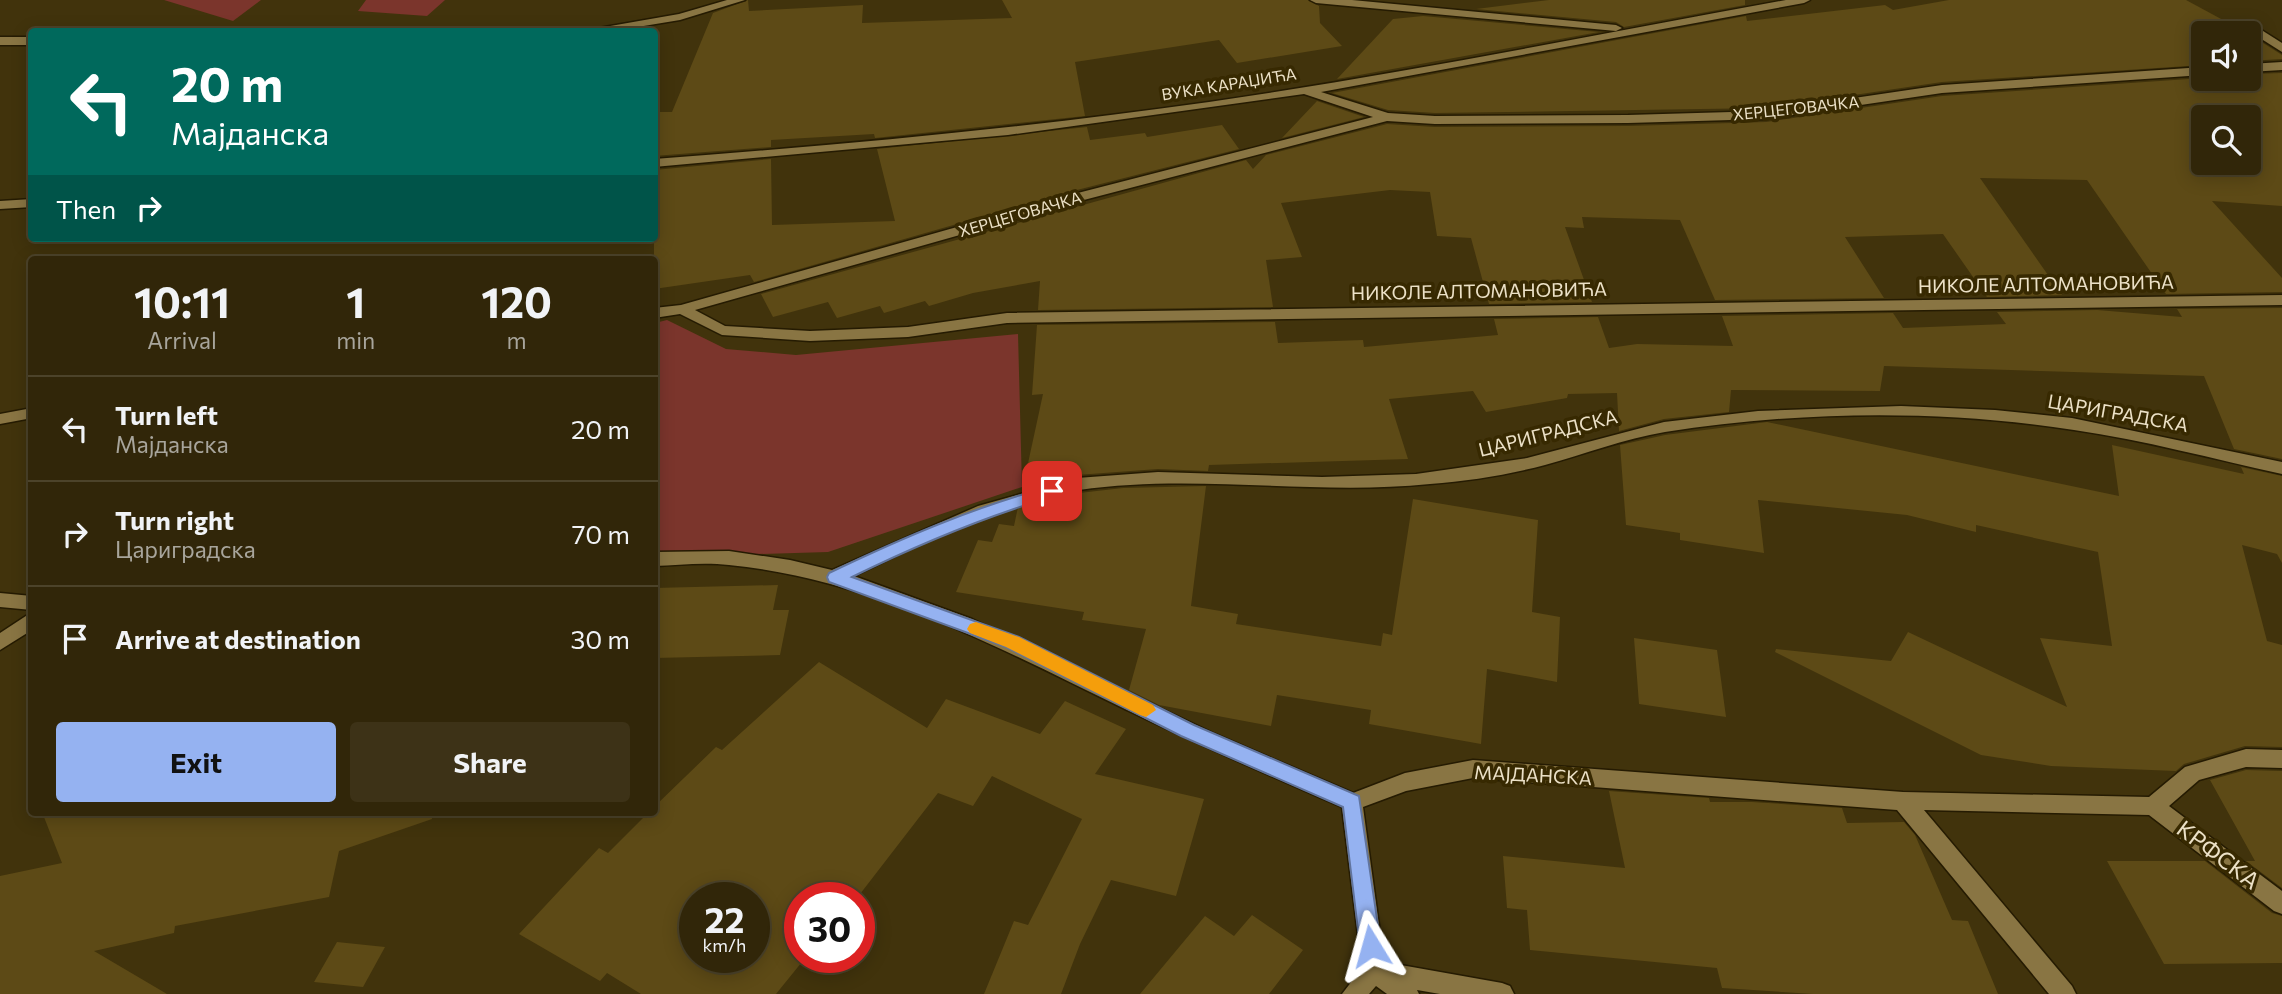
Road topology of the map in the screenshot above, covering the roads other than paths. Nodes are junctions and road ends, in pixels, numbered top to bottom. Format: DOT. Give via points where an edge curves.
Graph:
graph roads {
  1 [pos="739,0"];
  2 [pos="1316,0"];
  3 [pos="1804,0"];
  4 [pos="607,28"];
  5 [pos="1640,30"];
  6 [pos="2261,34"];
  7 [pos="0,41"];
  8 [pos="28,41"];
  9 [pos="2282,48"];
  10 [pos="2282,66"];
  11 [pos="2261,67"];
  12 [pos="2191,72"];
  13 [pos="1303,90"];
  14 [pos="1387,117"];
  15 [pos="658,163"];
  16 [pos="28,203"];
  17 [pos="0,205"];
  18 [pos="2282,300"];
  19 [pos="682,309"];
  20 [pos="658,312"];
  21 [pos="28,414"];
  22 [pos="0,419"];
  23 [pos="2282,468"];
  24 [pos="658,559"];
  25 [pos="835,577"];
  26 [pos="0,600"];
  27 [pos="28,603"];
  28 [pos="28,622"];
  29 [pos="0,643"];
  30 [pos="2282,759"];
  31 [pos="1903,801"];
  32 [pos="1352,802"];
  33 [pos="2153,806"];
  34 [pos="2282,904"];
  35 [pos="1374,971"];
  36 [pos="1354,994"];
  37 [pos="1407,994"];
  38 [pos="1502,994"];
  39 [pos="2064,994"];
  1 -- 4 [label="street" via="680,17"];
  2 -- 5 [label="street"];
  3 -- 5 [label="street, ВУКА КАРАЏИЋА"];
  5 -- 13 [label="street, ВУКА КАРАЏИЋА"];
  6 -- 9 [label="street"];
  7 -- 8 [label="street"];
  10 -- 11 [label="street"];
  12 -- 14 [label="street, ХЕРЦЕГОВАЧКА" via="1942,89 1766,114 1614,119"];
  13 -- 14 [label="street, ХЕРЦЕГОВАЧКА"];
  13 -- 15 [label="street, ВУКА КАРАЏИЋА" via="1112,118 826,150"];
  14 -- 19 [label="street, ХЕРЦЕГОВАЧКА" via="1075,198"];
  16 -- 17 [label="street"];
  18 -- 19 [label="street, НИКОЛЕ АЛТОМАНОВИЋА" via="1007,318 908,332 810,336 722,330"];
  19 -- 20 [label="street, ХЕРЦЕГОВАЧКА"];
  21 -- 22 [label="street"];
  23 -- 25 [label="street, ЦАРИГРАДСКА" via="2043,420 1870,411 1751,418 1662,427 1509,468 1401,481 1164,479 1076,484 922,536"];
  24 -- 25 [label="street" via="728,558"];
  25 -- 32 [label="street" via="1013,642 1187,730"];
  26 -- 27 [label="street"];
  28 -- 29 [label="street"];
  30 -- 33 [label="street" via="2246,758 2192,773"];
  31 -- 32 [label="street, МАЈДАНСКА" via="1473,769 1405,782"];
  31 -- 33 [label="street, МАЈДАНСКА"];
  31 -- 39 [label="street"];
  32 -- 35 [label="street"];
  33 -- 34 [label="street, КРФСКА"];
  35 -- 36 [label="street"];
  35 -- 37 [label="street"];
  35 -- 38 [label="street"];
}
